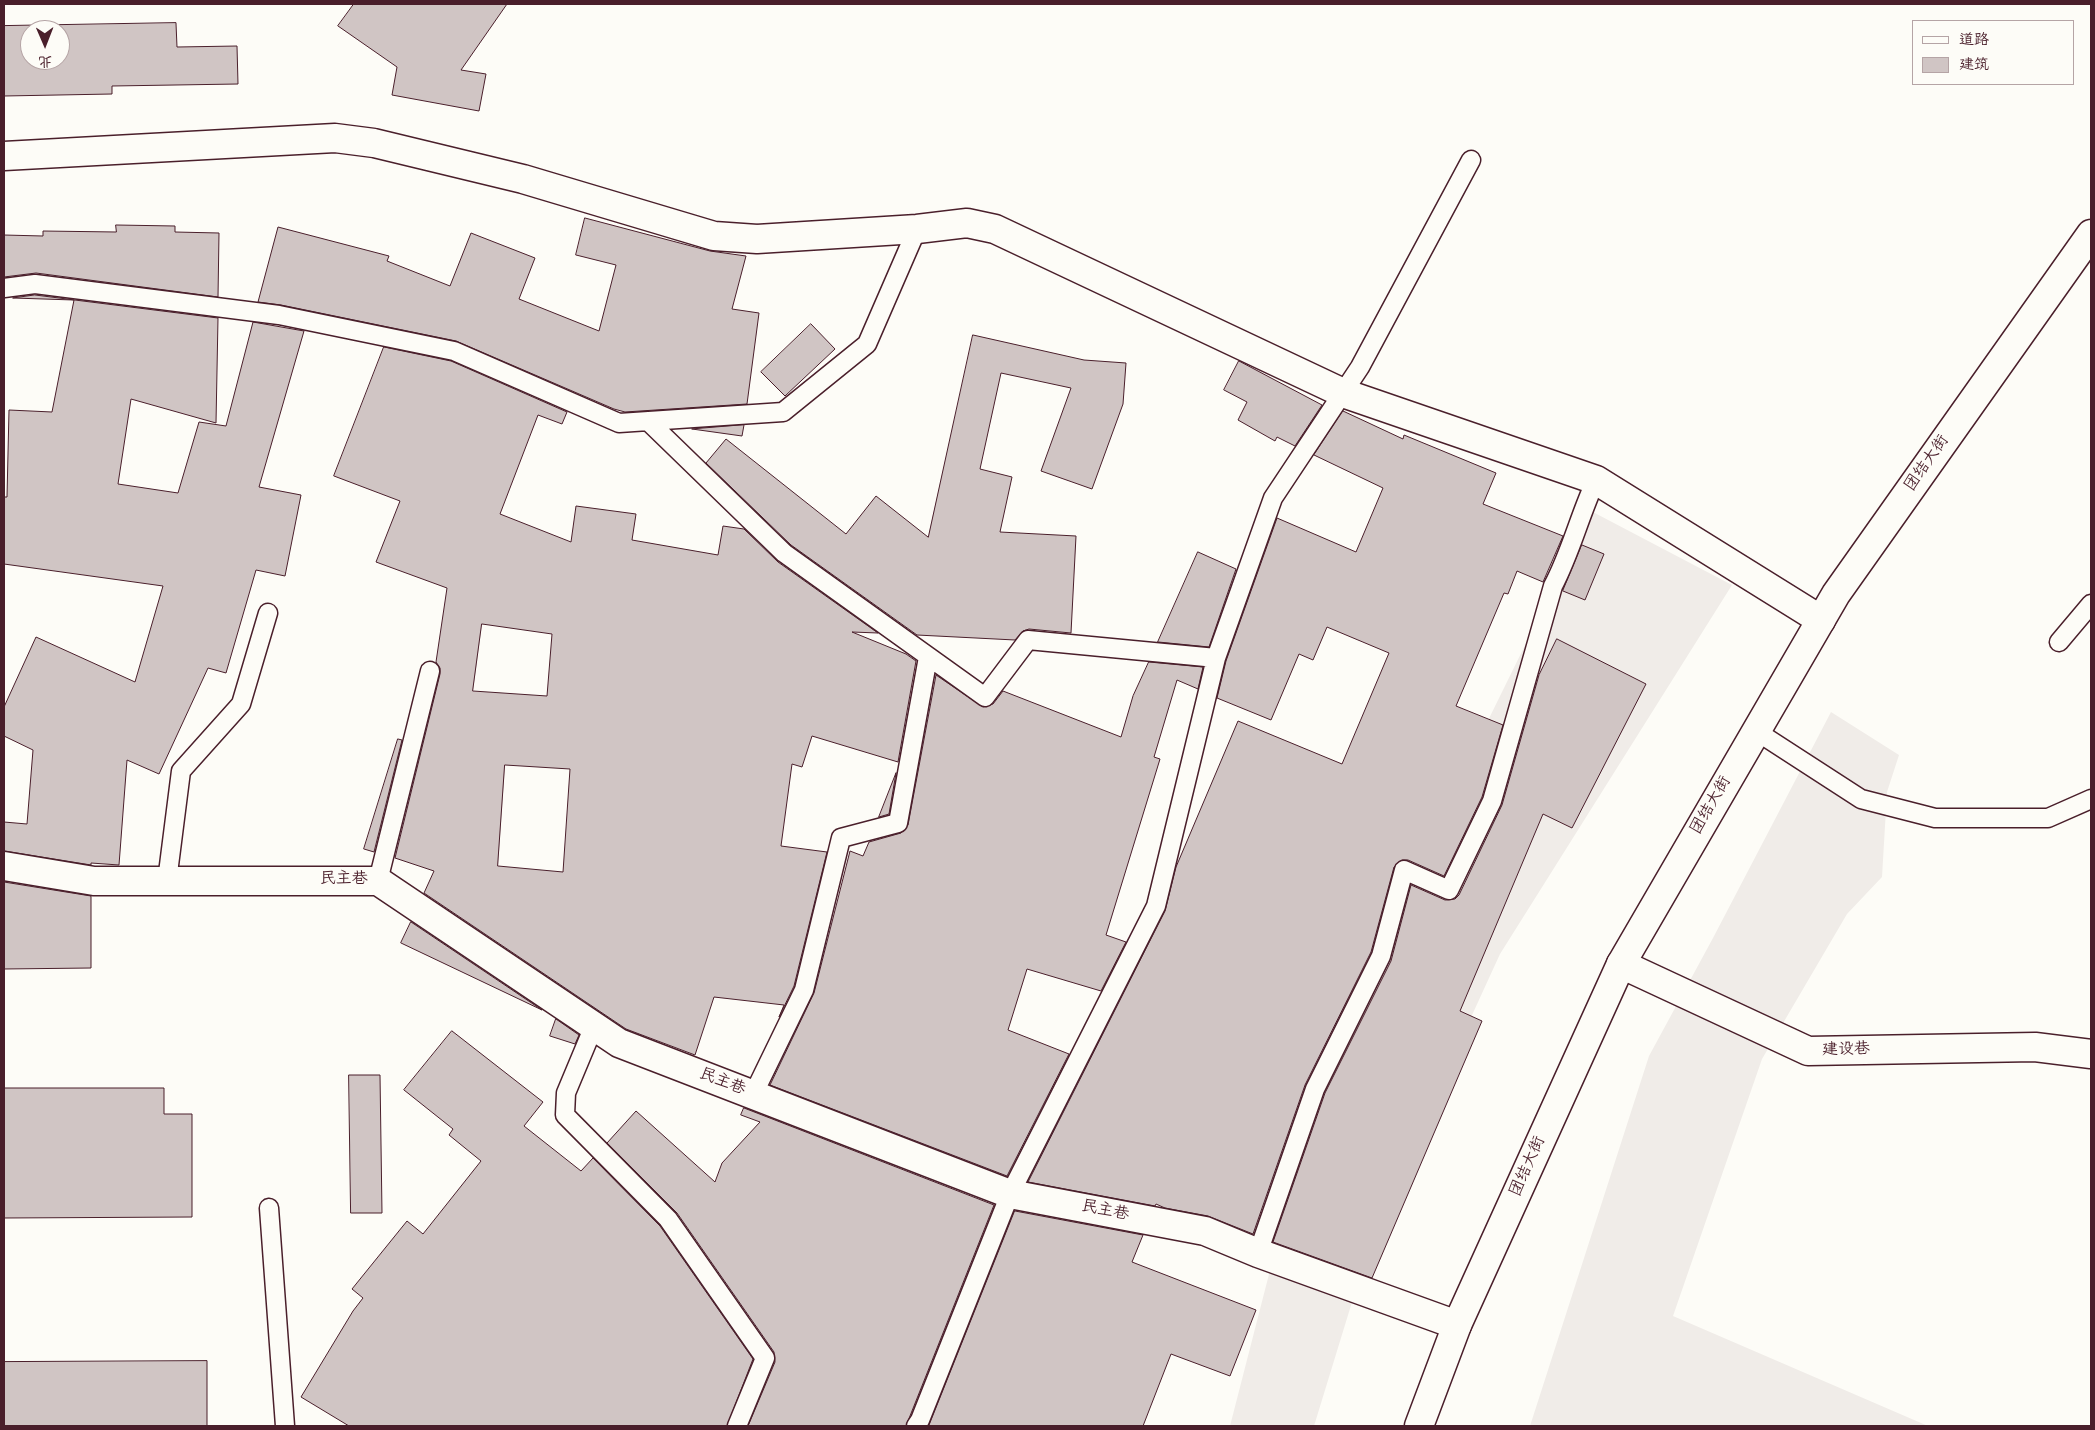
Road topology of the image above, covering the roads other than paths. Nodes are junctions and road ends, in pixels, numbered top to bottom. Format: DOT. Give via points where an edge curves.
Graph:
graph roads {
  1 [pos="4,156"];
  2 [pos="1471,160"];
  3 [pos="917,229"];
  4 [pos="2091,234"];
  5 [pos="4,288"];
  6 [pos="1343,393"];
  7 [pos="648,421"];
  8 [pos="1596,480"];
  9 [pos="2091,604"];
  10 [pos="268,613"];
  11 [pos="1821,620"];
  12 [pos="2060,642"];
  13 [pos="928,657"];
  14 [pos="1216,658"];
  15 [pos="430,671"];
  16 [pos="1756,731"];
  17 [pos="2091,799"];
  18 [pos="4,866"];
  19 [pos="167,881"];
  20 [pos="378,881"];
  21 [pos="1621,964"];
  22 [pos="594,1026"];
  23 [pos="2091,1054"];
  24 [pos="754,1095"];
  25 [pos="1010,1194"];
  26 [pos="269,1208"];
  27 [pos="1258,1253"];
  28 [pos="1457,1325"];
  29 [pos="285,1426"];
  30 [pos="737,1426"];
  31 [pos="916,1426"];
  32 [pos="1419,1426"];
  1 -- 3 [label="street" via="334,138 374,143 523,180 714,236 757,239"];
  2 -- 6 [label="lane" via="1360,368"];
  3 -- 6 [label="street" via="967,222 995,229"];
  3 -- 7 [label="lane" via="866,344 783,412"];
  4 -- 11 [label="street, 团结大街" via="1836,594"];
  5 -- 7 [label="lane" via="35,284 289,317 454,351 619,423"];
  6 -- 8 [label="street"];
  6 -- 14 [label="lane" via="1273,498"];
  7 -- 13 [label="lane" via="784,554"];
  8 -- 11 [label="street"];
  8 -- 27 [label="lane" via="1553,586 1492,801 1449,890 1404,870 1381,956 1315,1089"];
  9 -- 12 [label="lane"];
  10 -- 19 [label="lane" via="241,704 181,771"];
  11 -- 16 [label="street, 团结大街"];
  13 -- 14 [label="lane" via="985,697 1028,640"];
  13 -- 24 [label="lane" via="898,823 842,838 804,990"];
  14 -- 25 [label="lane" via="1156,906"];
  15 -- 20 [label="lane"];
  16 -- 17 [label="lane" via="1861,799 1935,818 2048,818"];
  16 -- 21 [label="street, 团结大街"];
  18 -- 19 [label="street, 民主巷" via="94,881"];
  19 -- 20 [label="street, 民主巷"];
  20 -- 22 [label="street, 民主巷"];
  21 -- 23 [label="street, 建设巷" via="1808,1051 2035,1047"];
  21 -- 28 [label="street, 团结大街"];
  22 -- 24 [label="street, 民主巷" via="619,1042"];
  22 -- 30 [label="lane" via="566,1093 565,1115 668,1219 765,1358"];
  24 -- 25 [label="street, 民主巷"];
  25 -- 27 [label="street, 民主巷" via="1205,1231"];
  25 -- 31 [label="lane"];
  26 -- 29 [label="lane"];
  27 -- 28 [label="street, 民主巷"];
  28 -- 32 [label="street, 团结大街"];
}
